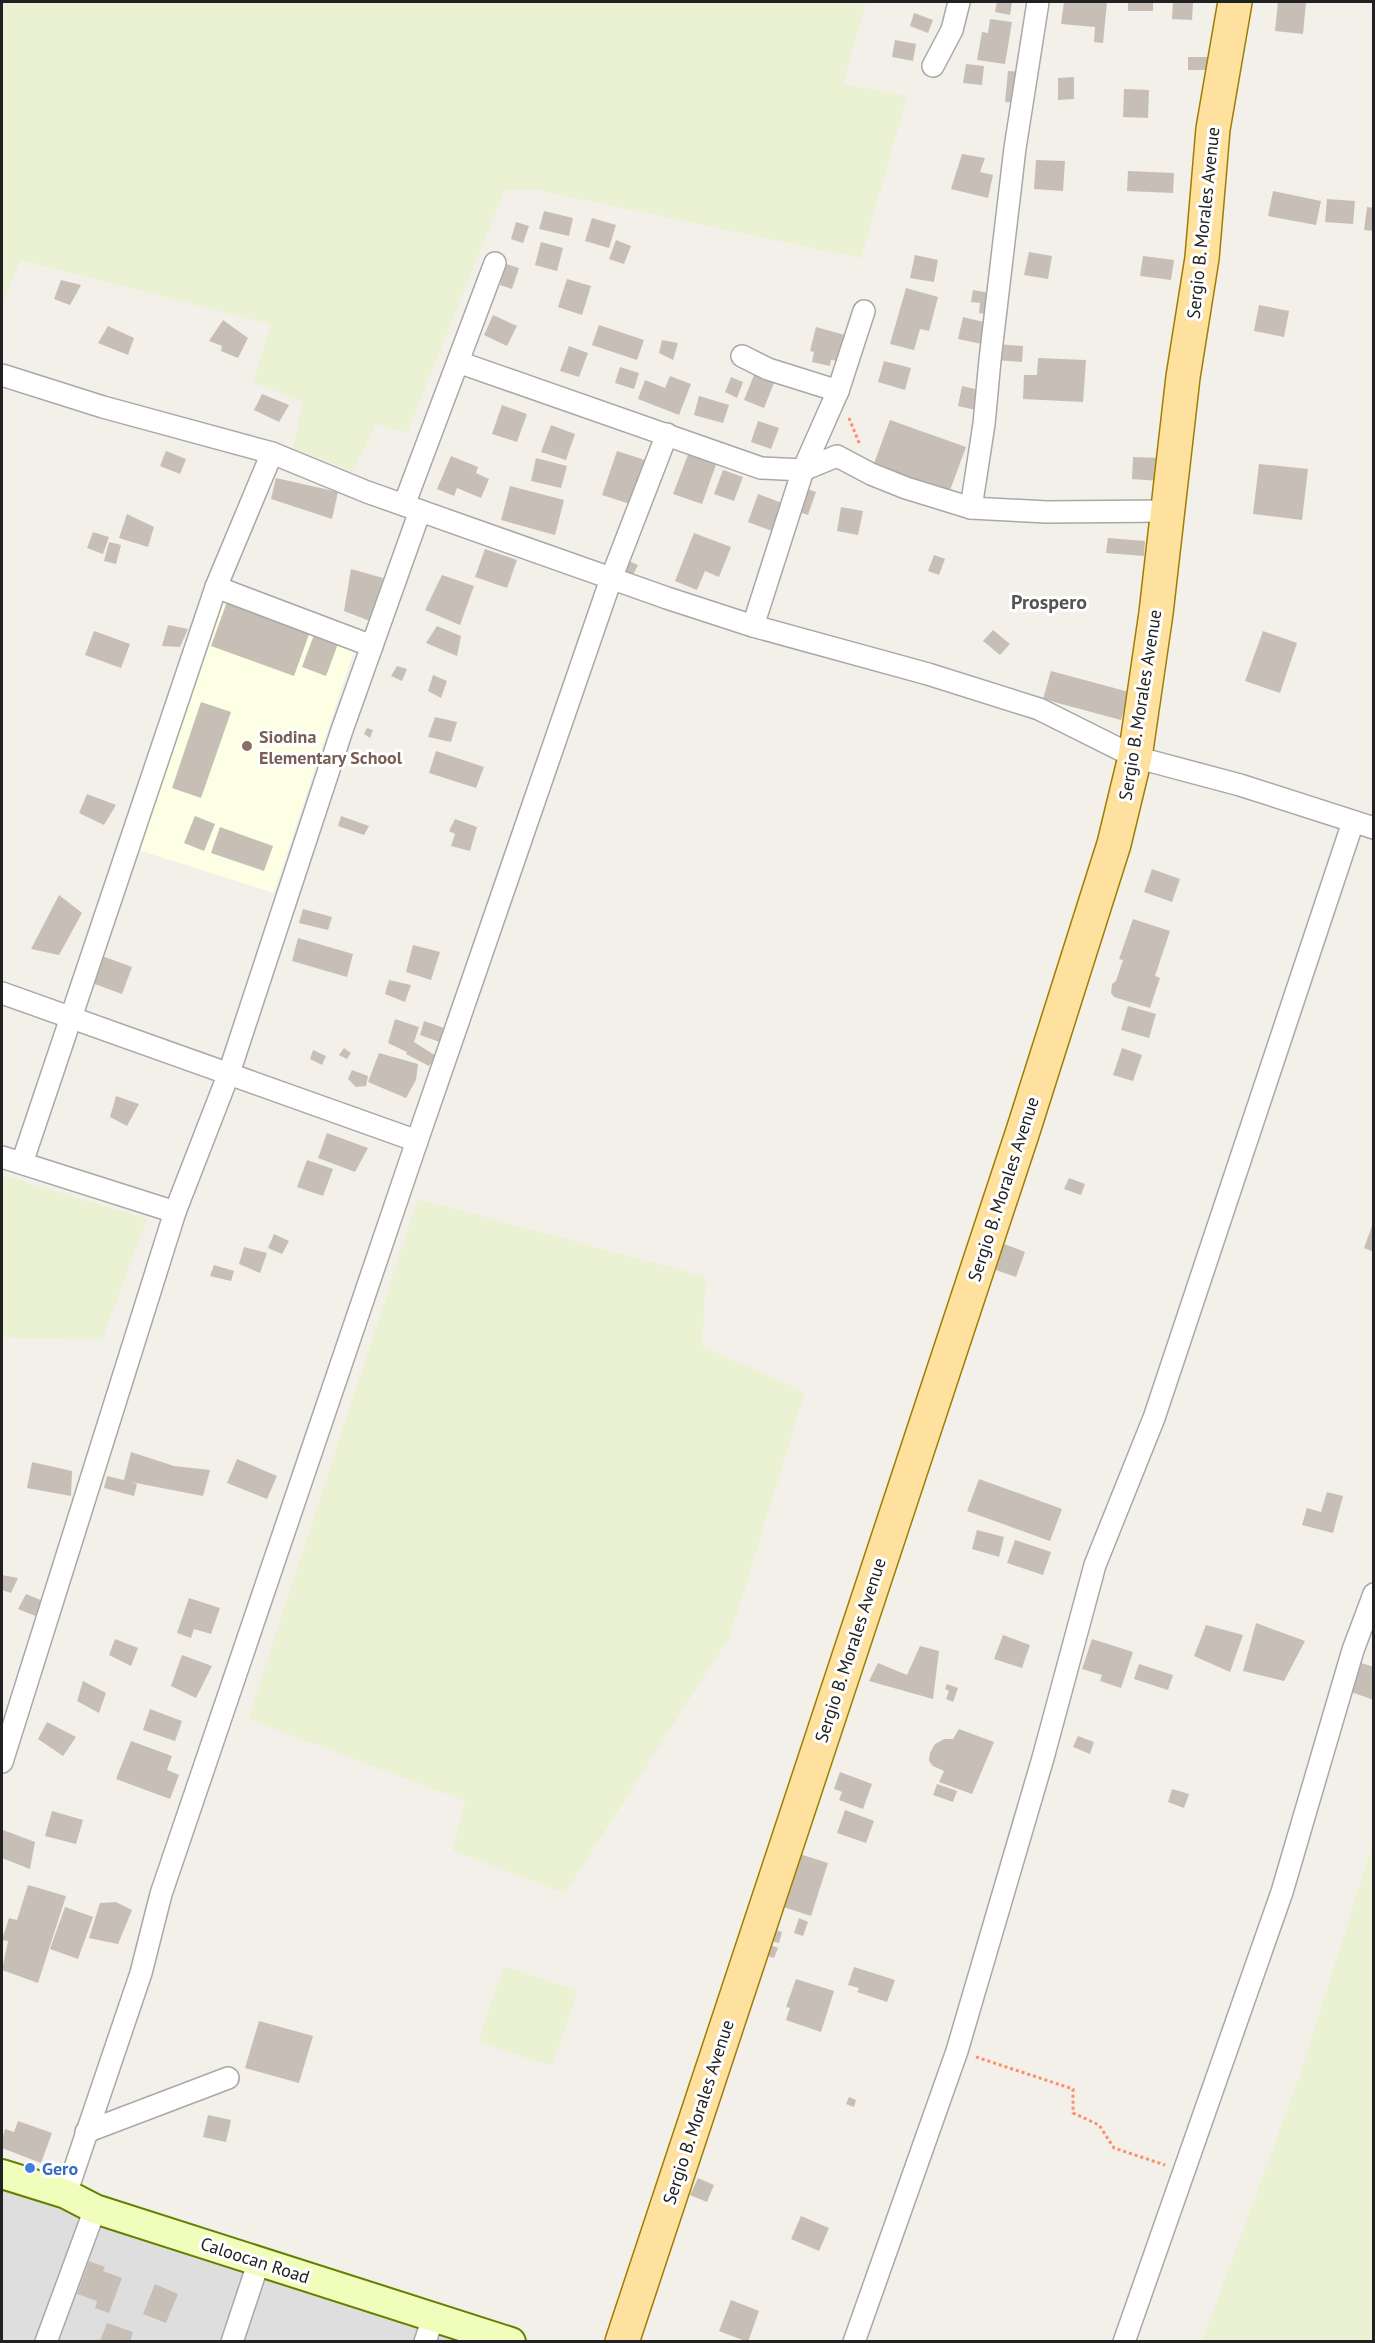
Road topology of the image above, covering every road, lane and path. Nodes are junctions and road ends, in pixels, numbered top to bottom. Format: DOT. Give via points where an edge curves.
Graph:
graph roads {
  1 [pos="960,2"];
  2 [pos="1038,2"];
  3 [pos="1235,2"];
  4 [pos="933,66"];
  5 [pos="495,263"];
  6 [pos="864,311"];
  7 [pos="742,356"];
  8 [pos="458,362"];
  9 [pos="2,375"];
  10 [pos="838,391"];
  11 [pos="667,434"];
  12 [pos="272,453"];
  13 [pos="803,470"];
  14 [pos="871,474"];
  15 [pos="412,508"];
  16 [pos="971,508"];
  17 [pos="1168,511"];
  18 [pos="611,579"];
  19 [pos="216,587"];
  20 [pos="753,626"];
  21 [pos="372,646"];
  22 [pos="1135,757"];
  23 [pos="1353,822"];
  24 [pos="1374,828"];
  25 [pos="2,993"];
  26 [pos="72,1017"];
  27 [pos="229,1074"];
  28 [pos="417,1142"];
  29 [pos="12,1160"];
  30 [pos="175,1212"];
  31 [pos="1374,1594"];
  32 [pos="2,1762"];
  33 [pos="957,2051"];
  34 [pos="228,2078"];
  35 [pos="86,2132"];
  36 [pos="1184,2171"];
  37 [pos="2,2174"];
  38 [pos="66,2194"];
  39 [pos="96,2209"];
  40 [pos="259,2261"];
  41 [pos="429,2330"];
  42 [pos="46,2342"];
  43 [pos="232,2342"];
  44 [pos="511,2342"];
  45 [pos="622,2342"];
  46 [pos="854,2342"];
  47 [pos="1124,2342"];
  1 -- 4 [label="street" via="952,30"];
  2 -- 16 [label="street" via="1015,148"];
  3 -- 17 [label="main road, Sergio B. Morales Avenue" via="1213,129 1202,258"];
  5 -- 8 [label="street"];
  6 -- 10 [label="street"];
  7 -- 10 [label="street" via="768,369"];
  8 -- 11 [label="street"];
  8 -- 15 [label="street"];
  9 -- 12 [label="street"];
  10 -- 13 [label="street"];
  10 -- 14 [label="path"];
  11 -- 13 [label="street" via="761,468"];
  11 -- 18 [label="street"];
  12 -- 15 [label="street"];
  12 -- 19 [label="street"];
  13 -- 14 [label="street" via="837,456"];
  13 -- 20 [label="street"];
  14 -- 16 [label="street"];
  15 -- 18 [label="street"];
  15 -- 21 [label="street"];
  16 -- 17 [label="street"];
  17 -- 22 [label="main road, Sergio B. Morales Avenue"];
  18 -- 20 [label="street"];
  18 -- 28 [label="street"];
  19 -- 21 [label="street"];
  19 -- 26 [label="street"];
  20 -- 22 [label="street" via="1039,709"];
  21 -- 27 [label="street"];
  22 -- 23 [label="street" via="1240,785"];
  22 -- 45 [label="main road, Sergio B. Morales Avenue" via="1114,844 1065,1001"];
  23 -- 24 [label="street"];
  23 -- 33 [label="street" via="1170,1374 1095,1565"];
  25 -- 26 [label="street"];
  26 -- 27 [label="street"];
  26 -- 29 [label="street"];
  27 -- 28 [label="street"];
  27 -- 30 [label="street"];
  28 -- 35 [label="street" via="162,1894 141,1973"];
  29 -- 30 [label="street"];
  30 -- 32 [label="street"];
  31 -- 36 [label="street" via="1353,1650 1282,1892"];
  33 -- 36 [label="path" via="1073,2089 1073,2113 1100,2125 1114,2148"];
  33 -- 46 [label="street"];
  34 -- 35 [label="street"];
  35 -- 38 [label="street"];
  36 -- 47 [label="street"];
  37 -- 38 [label="street, Caloocan Road"];
  38 -- 39 [label="street, Caloocan Road"];
  39 -- 40 [label="street, Caloocan Road"];
  39 -- 42 [label="street"];
  40 -- 41 [label="street, Caloocan Road"];
  40 -- 43 [label="street"];
  41 -- 44 [label="street, Caloocan Road"];
}
